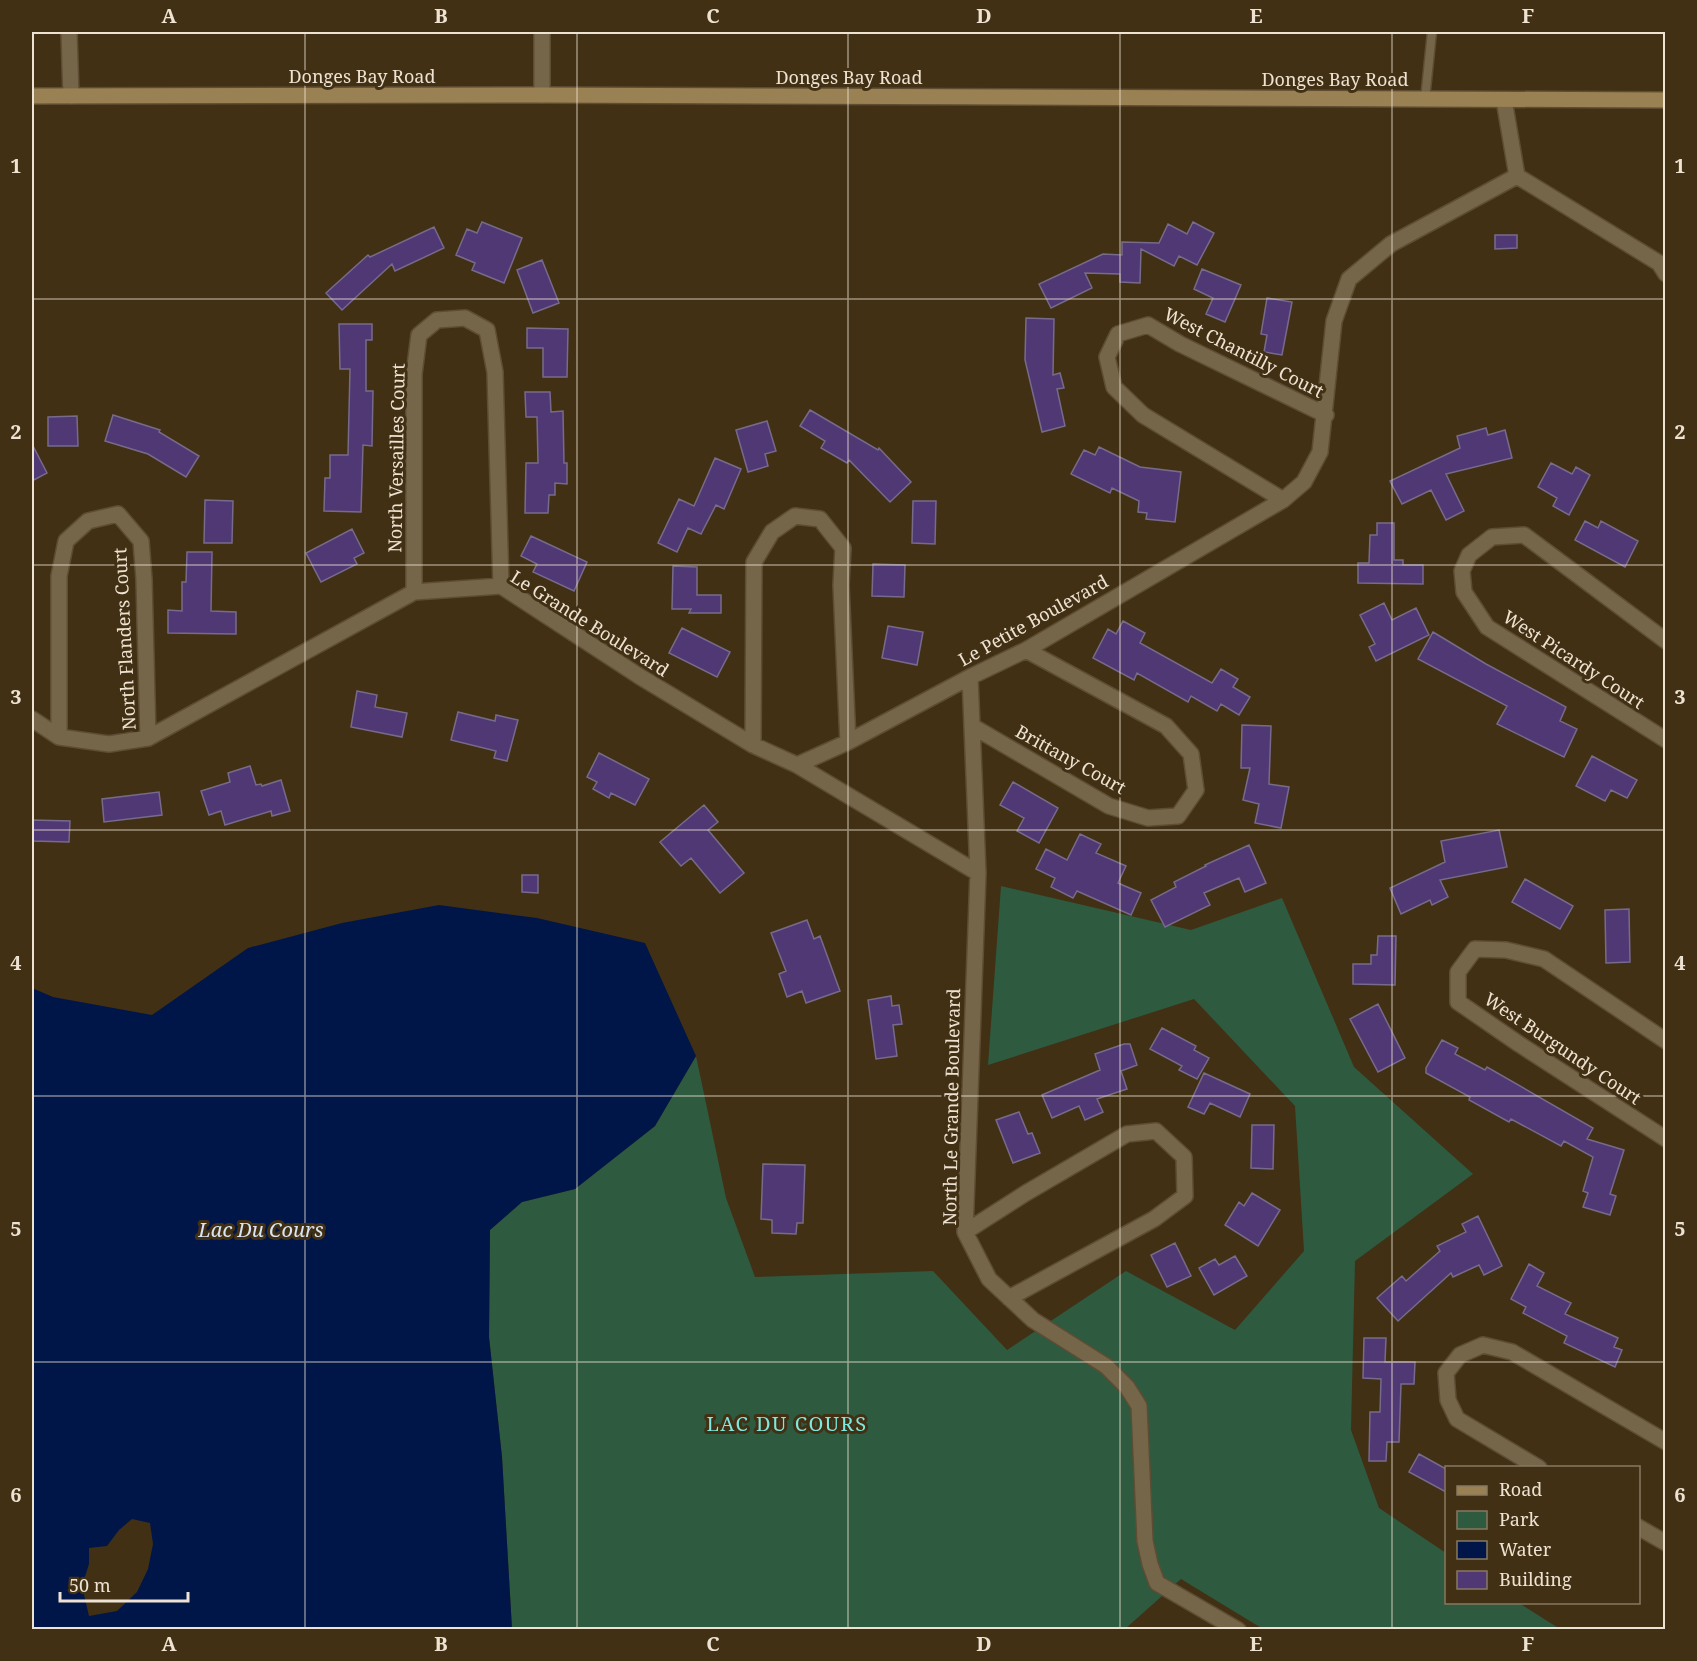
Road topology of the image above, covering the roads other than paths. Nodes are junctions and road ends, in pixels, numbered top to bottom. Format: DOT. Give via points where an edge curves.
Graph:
graph roads {
  1 [pos="69,32"];
  2 [pos="542,32"];
  3 [pos="1432,32"];
  4 [pos="542,95"];
  5 [pos="32,96"];
  6 [pos="71,96"];
  7 [pos="1425,99"];
  8 [pos="1504,100"];
  9 [pos="1665,100"];
  10 [pos="1517,176"];
  11 [pos="1665,274"];
  12 [pos="1326,415"];
  13 [pos="1283,500"];
  14 [pos="501,586"];
  15 [pos="414,592"];
  16 [pos="1665,641"];
  17 [pos="1026,650"];
  18 [pos="970,677"];
  19 [pos="32,719"];
  20 [pos="972,726"];
  21 [pos="59,737"];
  22 [pos="148,738"];
  23 [pos="1665,741"];
  24 [pos="848,742"];
  25 [pos="753,745"];
  26 [pos="797,765"];
  27 [pos="978,873"];
  28 [pos="1665,1041"];
  29 [pos="1665,1139"];
  30 [pos="965,1232"];
  31 [pos="1009,1298"];
  32 [pos="1665,1442"];
  33 [pos="1537,1466"];
  34 [pos="1640,1528"];
  35 [pos="1665,1543"];
  36 [pos="1238,1629"];
  1 -- 6 [label="street"];
  2 -- 4 [label="street"];
  3 -- 7 [label="lane"];
  4 -- 6 [label="street, Donges Bay Road"];
  4 -- 7 [label="street, Donges Bay Road"];
  5 -- 6 [label="street, Donges Bay Road"];
  7 -- 8 [label="street, Donges Bay Road"];
  8 -- 9 [label="street, Donges Bay Road"];
  8 -- 10 [label="street"];
  10 -- 11 [label="street" via="1659,263"];
  10 -- 12 [label="street, Le Petite Boulevard" via="1391,244 1348,279 1335,321"];
  12 -- 13 [label="street, Le Petite Boulevard" via="1320,452 1304,482"];
  12 -- 13 [label="street, West Chantilly Court" via="1148,325 1118,334 1107,357 1114,387 1143,415"];
  13 -- 17 [label="street, Le Petite Boulevard"];
  14 -- 15 [label="street, Le Grande Boulevard"];
  14 -- 15 [label="street, North Versailles Court" via="495,372 487,330 465,318 437,320 419,336 414,374"];
  14 -- 25 [label="street, Le Grande Boulevard"];
  15 -- 22 [label="street, Le Grande Boulevard"];
  16 -- 23 [label="street, West Picardy Court" via="1524,536 1492,537 1469,555 1462,571 1464,592 1487,627"];
  17 -- 18 [label="street, Le Petite Boulevard"];
  17 -- 20 [label="street, Brittany Court" via="1166,726 1191,754 1196,790 1178,816 1148,818 1109,806"];
  18 -- 20 [label="street, North Le Grande Boulevard"];
  18 -- 24 [label="street, Le Petite Boulevard"];
  19 -- 21 [label="street, Le Grande Boulevard"];
  20 -- 27 [label="street, North Le Grande Boulevard"];
  21 -- 22 [label="street, Le Grande Boulevard" via="109,744"];
  21 -- 22 [label="street, North Flanders Court" via="59,576 66,541 88,521 118,514 141,541"];
  24 -- 25 [label="street" via="843,548 820,519 795,516 772,532 754,562"];
  24 -- 26 [label="street, Le Petite Boulevard"];
  25 -- 26 [label="street, Le Grande Boulevard"];
  26 -- 27 [label="street, Le Grande Boulevard"];
  27 -- 30 [label="street, North Le Grande Boulevard"];
  28 -- 29 [label="street, West Burgundy Court" via="1544,959 1475,949 1458,972 1458,1002"];
  30 -- 31 [label="street, North Le Grande Boulevard" via="988,1279"];
  30 -- 31 [label="street" via="1127,1134 1156,1131 1184,1157 1185,1196 1154,1219"];
  31 -- 36 [label="street, North Le Grande Boulevard" via="1033,1320 1106,1366 1127,1387 1139,1406 1144,1541 1157,1583"];
  32 -- 33 [label="street" via="1512,1352 1484,1345 1460,1355 1446,1373 1448,1400 1457,1419"];
  34 -- 35 [label="street"];
}
